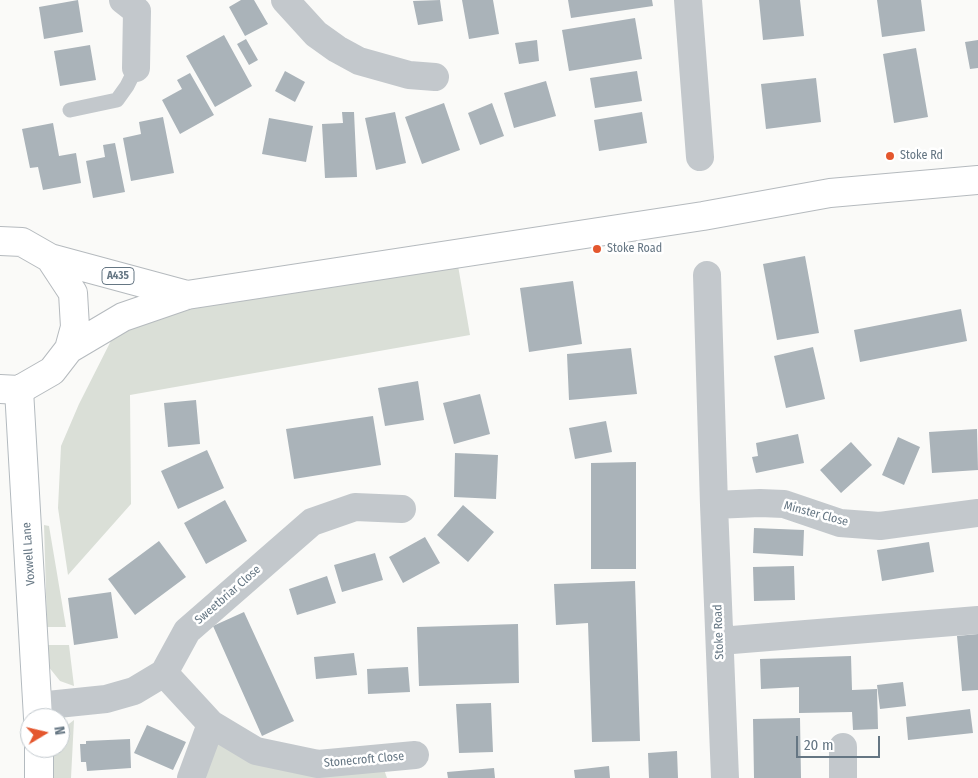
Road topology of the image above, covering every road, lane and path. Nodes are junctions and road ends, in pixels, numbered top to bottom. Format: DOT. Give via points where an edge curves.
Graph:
graph roads {
  1 [pos="285,0"];
  2 [pos="688,0"];
  3 [pos="139,4"];
  4 [pos="136,68"];
  5 [pos="435,77"];
  6 [pos="70,110"];
  7 [pos="700,157"];
  8 [pos="978,180"];
  9 [pos="0,241"];
  10 [pos="50,258"];
  11 [pos="707,276"];
  12 [pos="187,295"];
  13 [pos="69,349"];
  14 [pos="10,389"];
  15 [pos="714,505"];
  16 [pos="402,509"];
  17 [pos="978,513"];
  18 [pos="978,620"];
  19 [pos="720,641"];
  20 [pos="164,673"];
  21 [pos="38,708"];
  22 [pos="59,708"];
  23 [pos="211,724"];
  24 [pos="843,747"];
  25 [pos="415,755"];
  26 [pos="39,758"];
  27 [pos="383,768"];
  28 [pos="39,778"];
  29 [pos="191,778"];
  30 [pos="725,778"];
  31 [pos="843,778"];
  1 -- 5 [label="street" via="316,34 337,49 359,60 409,75"];
  2 -- 7 [label="street"];
  3 -- 4 [label="street"];
  4 -- 6 [label="lane" via="117,100"];
  8 -- 12 [label="main road, A435" via="830,193 703,216"];
  9 -- 10 [label="main road" via="22,242"];
  10 -- 12 [label="main road, A435"];
  10 -- 13 [label="main road" via="73,293 75,327"];
  11 -- 15 [label="street, Stoke Road"];
  12 -- 13 [label="main road, A435" via="123,317"];
  13 -- 14 [label="main road" via="52,371"];
  14 -- 21 [label="main road, Voxwell Lane"];
  15 -- 17 [label="street, Minster Close" via="784,504 840,523 880,526"];
  15 -- 19 [label="street, Stoke Road"];
  16 -- 20 [label="street, Sweetbriar Close" via="356,507 312,522 187,631"];
  18 -- 19 [label="street"];
  19 -- 30 [label="street, Stoke Road"];
  20 -- 22 [label="street" via="134,691"];
  20 -- 23 [label="street, Stonecroft Close"];
  23 -- 27 [label="street, Stonecroft Close" via="256,751 318,764"];
  23 -- 29 [label="street"];
  24 -- 31 [label="street"];
  25 -- 27 [label="street, Stonecroft Close"];
  26 -- 28 [label="main road"];
}
